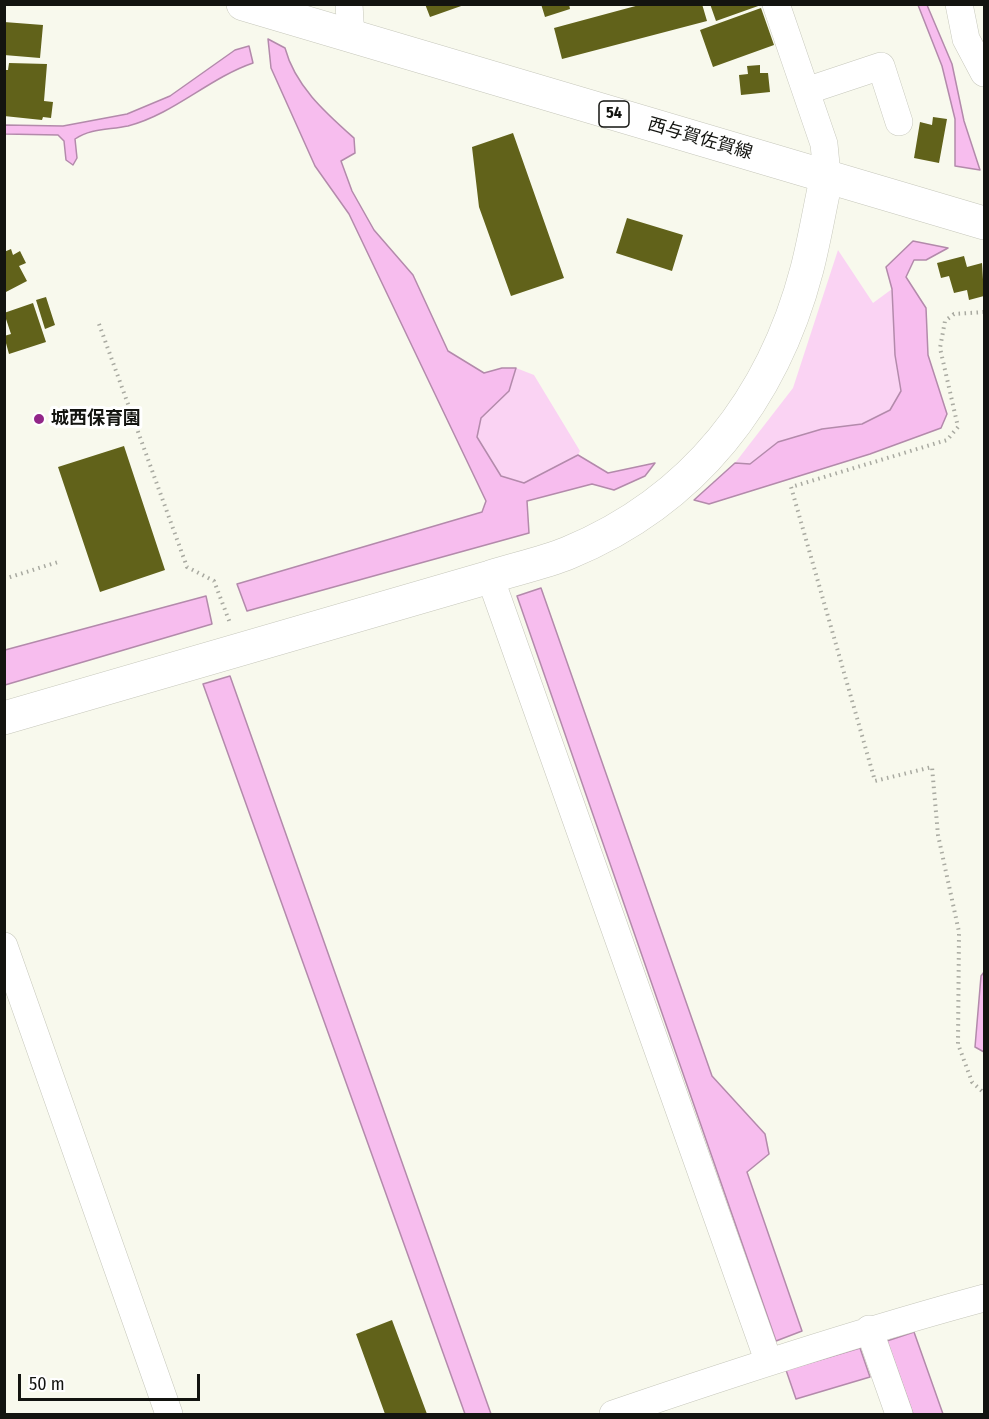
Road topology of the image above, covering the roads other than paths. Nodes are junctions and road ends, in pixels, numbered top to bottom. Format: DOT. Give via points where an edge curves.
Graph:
graph roads {
  1 [pos="243,4"];
  2 [pos="349,4"];
  3 [pos="776,4"];
  4 [pos="960,4"];
  5 [pos="351,37"];
  6 [pos="984,73"];
  7 [pos="806,91"];
  8 [pos="899,122"];
  9 [pos="827,175"];
  10 [pos="984,223"];
  11 [pos="490,577"];
  12 [pos="4,718"];
  13 [pos="4,946"];
  14 [pos="984,1298"];
  15 [pos="869,1329"];
  16 [pos="768,1360"];
  17 [pos="169,1414"];
  18 [pos="613,1414"];
  19 [pos="899,1414"];
  1 -- 5 [label="street, 西与賀佐賀線 / 54"];
  2 -- 5 [label="street"];
  3 -- 7 [label="street"];
  4 -- 6 [label="street" via="966,39"];
  5 -- 9 [label="street, 西与賀佐賀線 / 54"];
  7 -- 8 [label="street" via="881,66"];
  7 -- 9 [label="street" via="824,144"];
  9 -- 10 [label="street, 西与賀佐賀線 / 54"];
  9 -- 11 [label="street" via="807,270 788,325 755,397 716,450 682,484 622,526 567,553"];
  11 -- 12 [label="street"];
  11 -- 16 [label="street"];
  13 -- 17 [label="street"];
  14 -- 15 [label="street"];
  15 -- 16 [label="street"];
  15 -- 19 [label="street"];
  16 -- 18 [label="street"];
}
